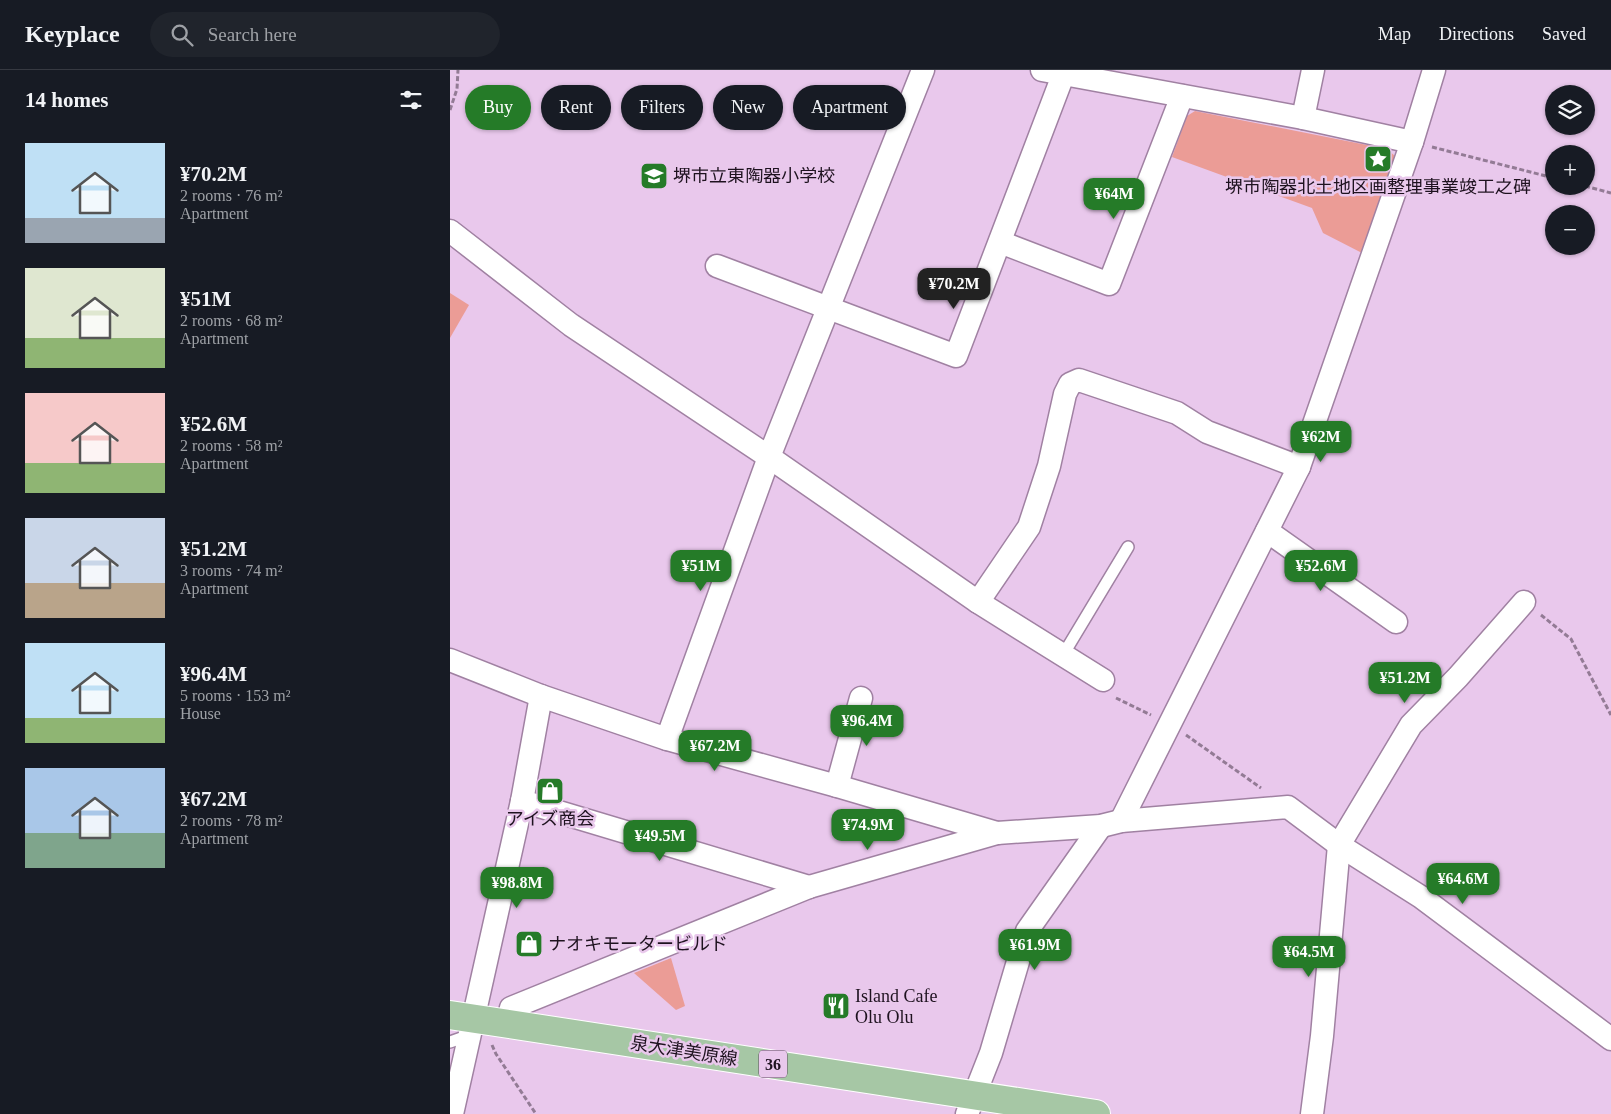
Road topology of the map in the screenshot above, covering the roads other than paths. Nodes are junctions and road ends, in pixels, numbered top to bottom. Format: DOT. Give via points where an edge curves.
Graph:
graph roads {
  1 [pos="923,70"];
  2 [pos="1042,70"];
  3 [pos="1314,70"];
  4 [pos="1434,70"];
  5 [pos="1065,72"];
  6 [pos="1182,96"];
  7 [pos="1303,118"];
  8 [pos="1412,142"];
  9 [pos="450,231"];
  10 [pos="1000,242"];
  11 [pos="717,266"];
  12 [pos="828,309"];
  13 [pos="769,457"];
  14 [pos="1299,467"];
  15 [pos="1267,532"];
  16 [pos="1128,547"];
  17 [pos="978,602"];
  18 [pos="1524,602"];
  19 [pos="1396,622"];
  20 [pos="1063,655"];
  21 [pos="450,660"];
  22 [pos="1102,680"];
  23 [pos="541,696"];
  24 [pos="861,698"];
  25 [pos="667,739"];
  26 [pos="837,786"];
  27 [pos="522,801"];
  28 [pos="1111,823"];
  29 [pos="997,833"];
  30 [pos="1339,845"];
  31 [pos="809,887"];
  32 [pos="461,1028"];
  33 [pos="499,1033"];
  34 [pos="1611,1039"];
  35 [pos="971,1105"];
  36 [pos="452,1114"];
  37 [pos="1096,1114"];
  38 [pos="1312,1114"];
  1 -- 12 [label="street"];
  2 -- 5 [label="street"];
  3 -- 7 [label="street"];
  4 -- 8 [label="street"];
  5 -- 6 [label="street"];
  5 -- 10 [label="street"];
  6 -- 7 [label="street"];
  6 -- 10 [label="street" via="1109,284"];
  7 -- 8 [label="street"];
  8 -- 14 [label="street"];
  9 -- 13 [label="street" via="571,324"];
  10 -- 12 [label="street" via="956,356"];
  11 -- 12 [label="street"];
  12 -- 13 [label="street"];
  13 -- 17 [label="street"];
  13 -- 25 [label="street"];
  14 -- 15 [label="street"];
  14 -- 17 [label="street" via="1207,432 1177,413 1079,380 1070,384 1064,394 1049,466 1029,527"];
  15 -- 19 [label="street"];
  15 -- 28 [label="street" via="1170,724"];
  16 -- 20 [label="lane"];
  17 -- 20 [label="street"];
  18 -- 30 [label="street" via="1458,677 1411,724"];
  20 -- 22 [label="street"];
  21 -- 23 [label="street"];
  23 -- 25 [label="street"];
  23 -- 27 [label="street"];
  24 -- 26 [label="street"];
  25 -- 26 [label="street"];
  26 -- 29 [label="street"];
  27 -- 31 [label="street"];
  27 -- 32 [label="street"];
  28 -- 29 [label="street"];
  28 -- 30 [label="street" via="1288,807"];
  28 -- 35 [label="street" via="1027,931 991,1052"];
  29 -- 31 [label="street"];
  30 -- 34 [label="street" via="1421,897"];
  30 -- 38 [label="street"];
  31 -- 33 [label="street" via="510,1008"];
  32 -- 33 [label="main road, 泉大津美原線 / 36"];
  32 -- 36 [label="street"];
  33 -- 35 [label="main road, 泉大津美原線 / 36"];
  35 -- 37 [label="main road, 泉大津美原線 / 36"];
}
